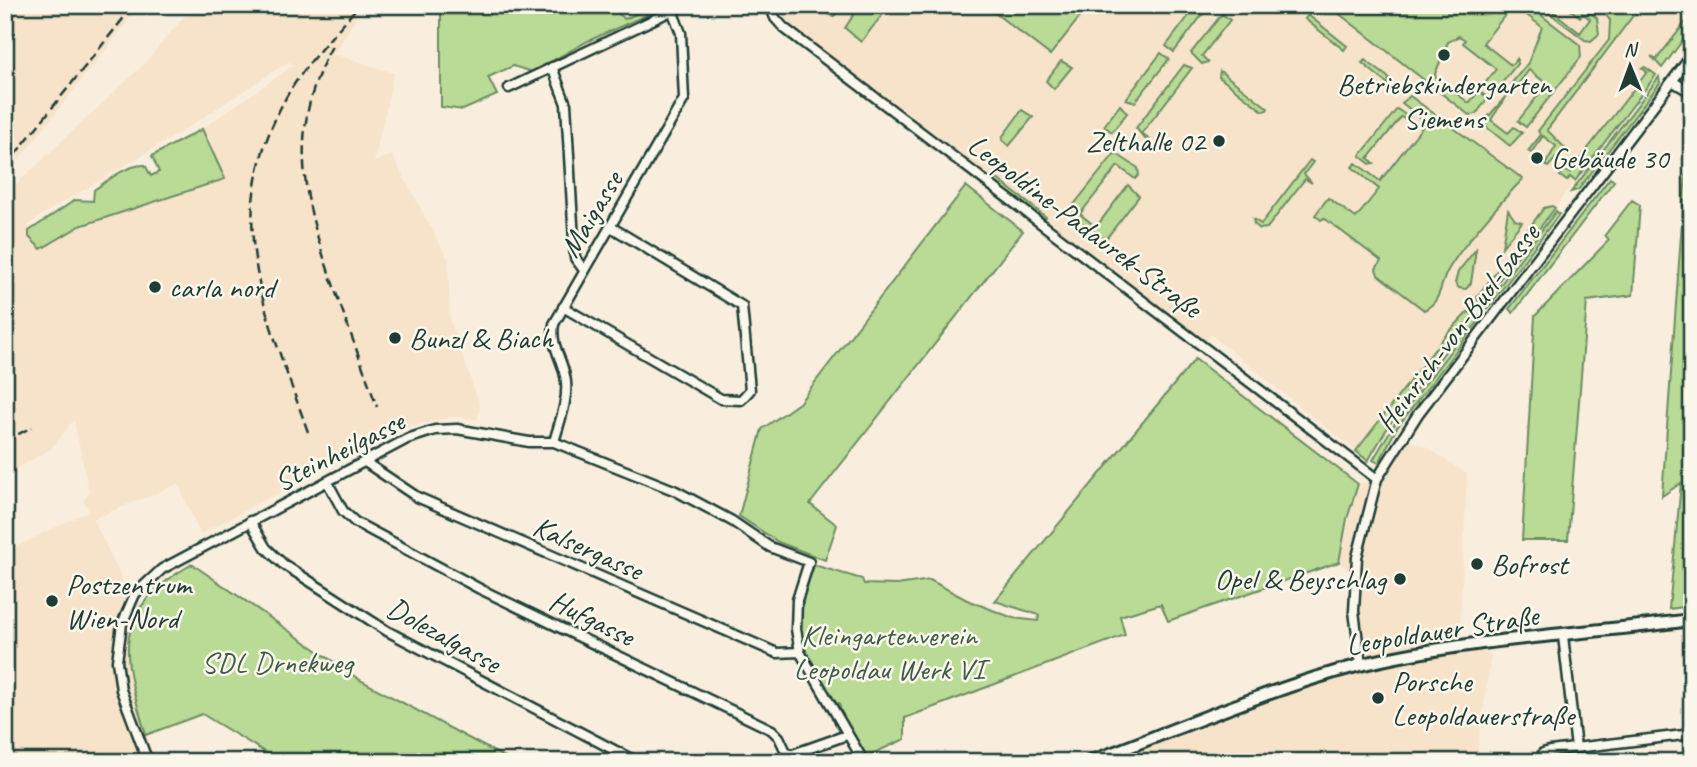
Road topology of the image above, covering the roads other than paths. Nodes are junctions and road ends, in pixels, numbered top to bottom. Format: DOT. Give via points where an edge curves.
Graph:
graph roads {
  1 [pos="684,5"];
  2 [pos="770,5"];
  3 [pos="672,10"];
  4 [pos="1692,55"];
  5 [pos="552,67"];
  6 [pos="1672,81"];
  7 [pos="509,88"];
  8 [pos="1692,93"];
  9 [pos="611,227"];
  10 [pos="584,270"];
  11 [pos="563,307"];
  12 [pos="554,442"];
  13 [pos="365,462"];
  14 [pos="1377,479"];
  15 [pos="328,482"];
  16 [pos="250,522"];
  17 [pos="1692,620"];
  18 [pos="1563,636"];
  19 [pos="800,652"];
  20 [pos="1361,665"];
  21 [pos="1692,734"];
  22 [pos="847,735"];
  23 [pos="1576,748"];
  24 [pos="1115,757"];
  25 [pos="148,762"];
  26 [pos="637,762"];
  27 [pos="864,762"];
  28 [pos="1089,762"];
  29 [pos="1539,762"];
  1 -- 3 [label="street"];
  2 -- 14 [label="street, Leopoldine-Padaurek-Straße" via="784,28"];
  3 -- 5 [label="street"];
  3 -- 9 [label="street, Maigasse" via="681,33 684,99"];
  4 -- 6 [label="street, Heinrich-von-Buol-Gasse"];
  5 -- 7 [label="street"];
  5 -- 10 [label="street" via="566,104 575,258"];
  6 -- 8 [label="street"];
  6 -- 14 [label="street, Heinrich-von-Buol-Gasse" via="1418,414"];
  9 -- 10 [label="street, Maigasse"];
  9 -- 11 [label="street" via="742,306 750,390 741,400 721,399"];
  10 -- 11 [label="street, Maigasse"];
  11 -- 12 [label="street, Maigasse" via="552,338 566,379"];
  12 -- 13 [label="street, Steinheilgasse" via="435,430"];
  12 -- 19 [label="street, Steinheilgasse" via="676,491 770,547 810,562 797,600"];
  13 -- 15 [label="street, Steinheilgasse"];
  13 -- 19 [label="street, Kalsergasse" via="417,497 572,567 777,653"];
  14 -- 20 [label="street, Heinrich-von-Buol-Gasse" via="1357,557 1354,611"];
  15 -- 16 [label="street, Steinheilgasse"];
  15 -- 22 [label="street, Hufgasse" via="343,511 355,522 480,589 772,730 787,754"];
  16 -- 25 [label="street, Steinheilgasse" via="162,569 148,579 128,607 117,661 121,690"];
  16 -- 26 [label="street, Dolezalgasse" via="283,565 387,631"];
  17 -- 18 [label="main road, Leopoldauer Straße"];
  18 -- 20 [label="main road, Leopoldauer Straße" via="1435,650"];
  18 -- 23 [label="street"];
  19 -- 22 [label="street, Steinheilgasse"];
  20 -- 24 [label="main road, Leopoldauer Straße" via="1273,693"];
  21 -- 23 [label="street"];
  22 -- 27 [label="street, Steinheilgasse"];
  23 -- 29 [label="street" via="1543,754"];
  24 -- 28 [label="main road, Leopoldauer Straße"];
}
